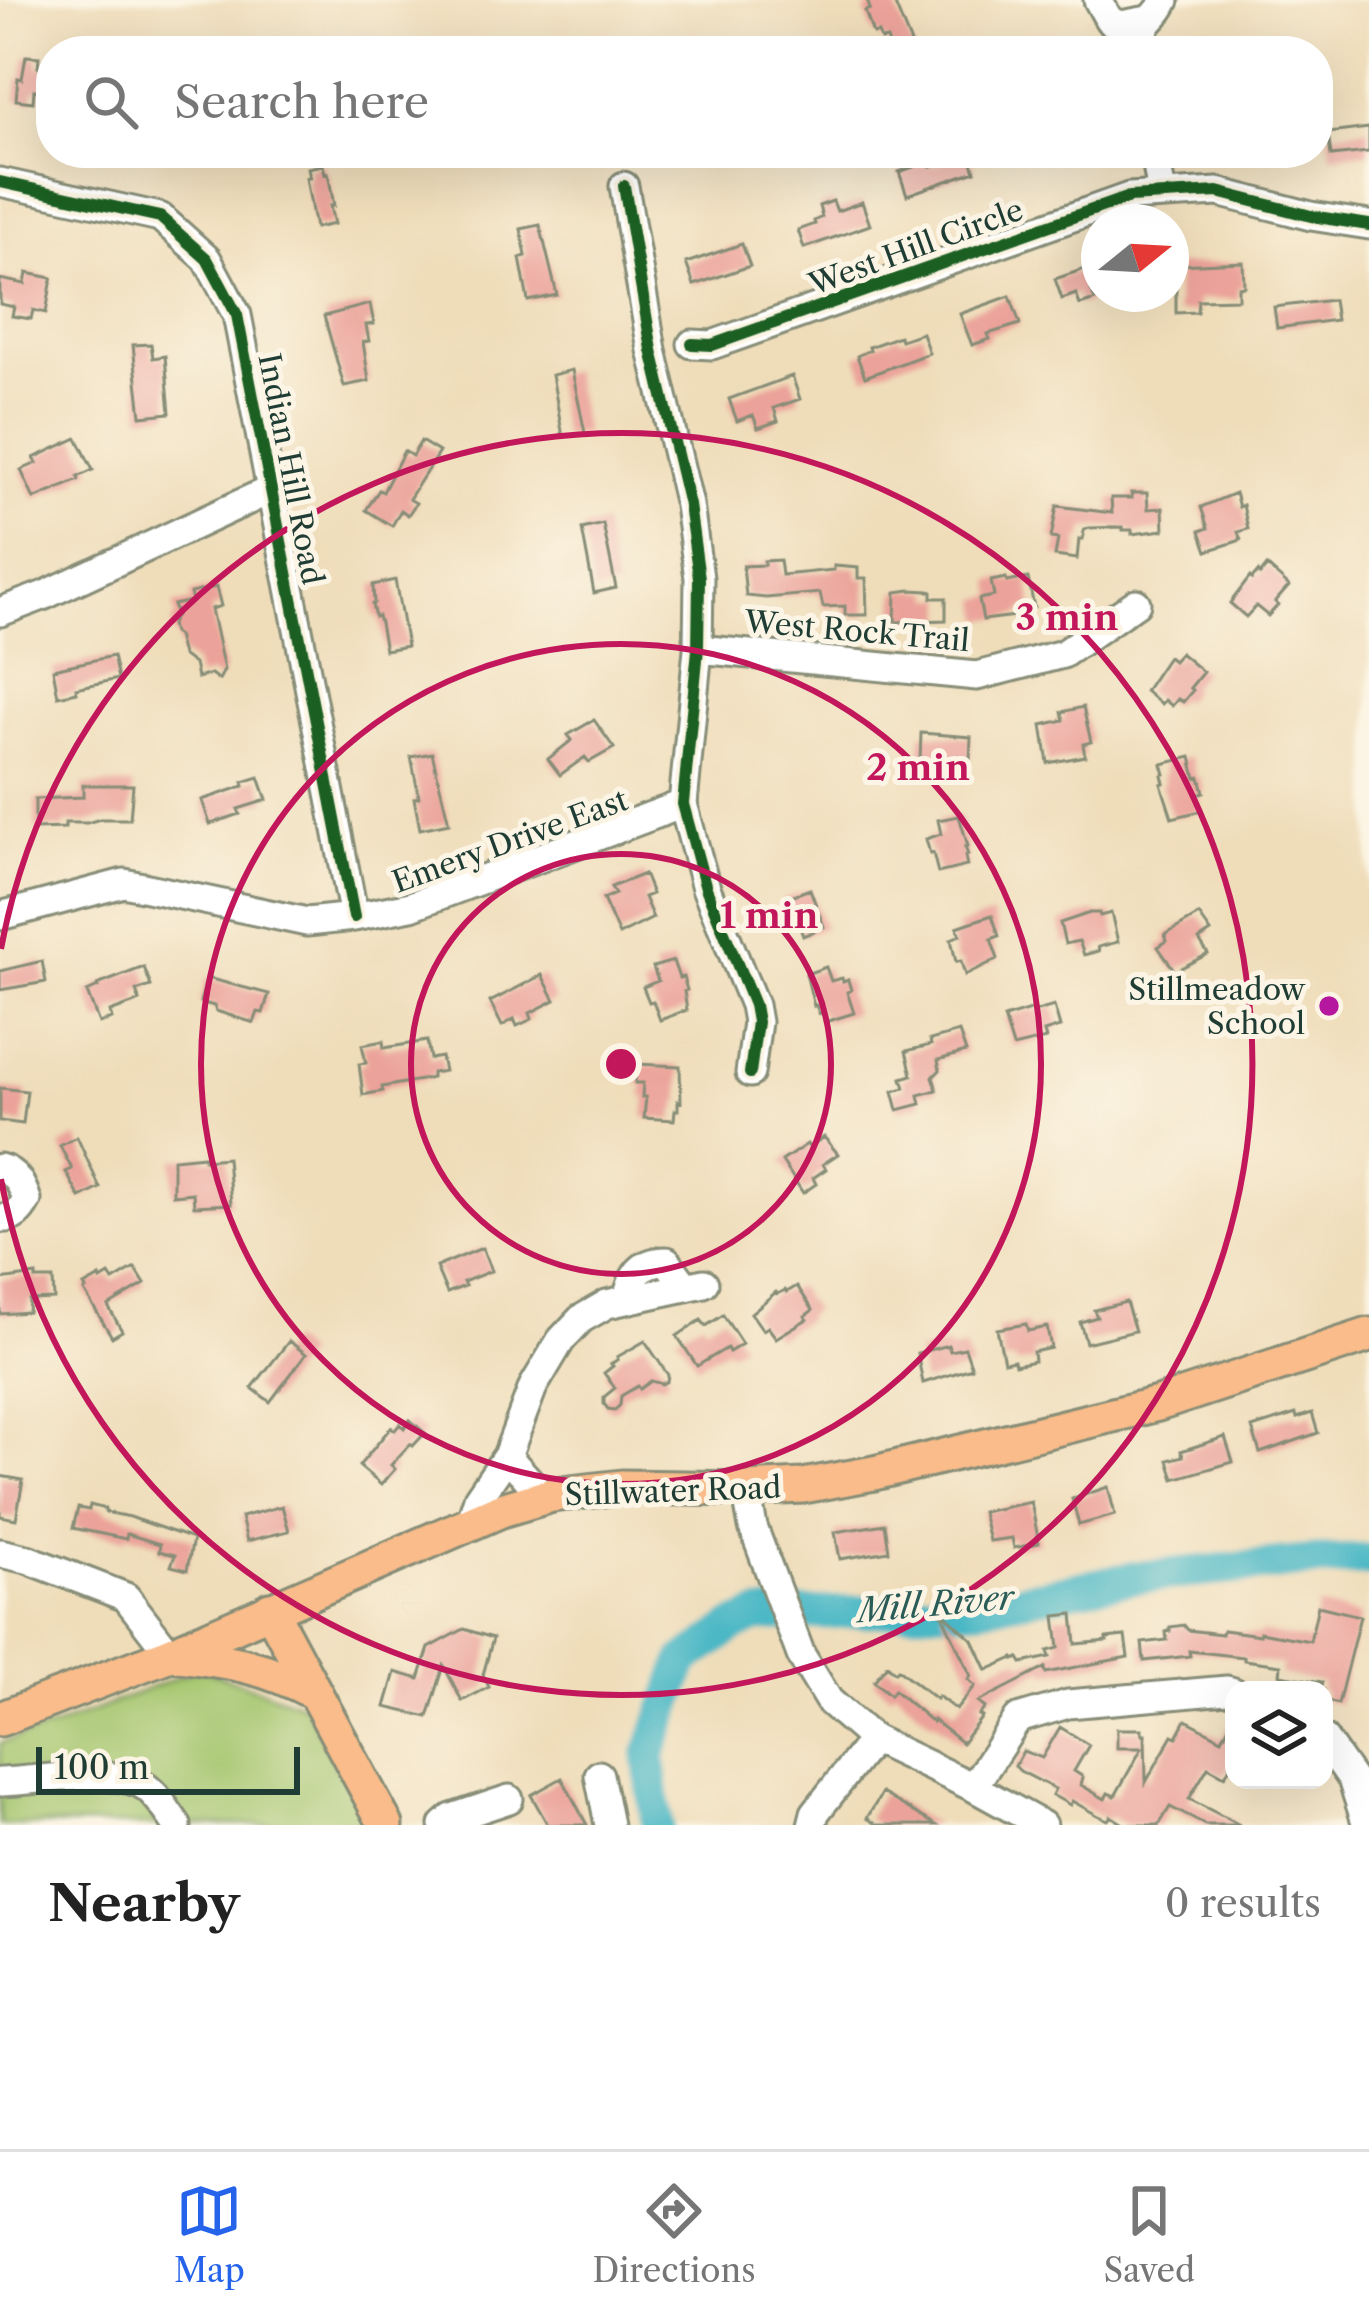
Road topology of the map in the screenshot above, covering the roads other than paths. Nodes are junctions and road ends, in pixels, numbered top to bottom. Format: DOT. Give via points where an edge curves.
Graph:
graph roads {
  1 [pos="1098,0"];
  2 [pos="1157,10"];
  3 [pos="1142,36"];
  4 [pos="1158,168"];
  5 [pos="0,182"];
  6 [pos="623,186"];
  7 [pos="1162,195"];
  8 [pos="1369,225"];
  9 [pos="692,344"];
  10 [pos="269,490"];
  11 [pos="1136,604"];
  12 [pos="0,612"];
  13 [pos="698,649"];
  14 [pos="683,805"];
  15 [pos="0,916"];
  16 [pos="355,917"];
  17 [pos="750,1073"];
  18 [pos="0,1168"];
  19 [pos="0,1218"];
  20 [pos="695,1285"];
  21 [pos="1369,1335"];
  22 [pos="507,1456"];
  23 [pos="746,1489"];
  24 [pos="544,1497"];
  25 [pos="470,1523"];
  26 [pos="0,1553"];
  27 [pos="270,1609"];
  28 [pos="170,1654"];
  29 [pos="1225,1690"];
  30 [pos="315,1693"];
  31 [pos="0,1719"];
  32 [pos="873,1738"];
  33 [pos="1333,1752"];
  34 [pos="599,1775"];
  35 [pos="0,1783"];
  36 [pos="973,1787"];
  37 [pos="509,1798"];
  38 [pos="177,1825"];
  39 [pos="386,1825"];
  40 [pos="444,1825"];
  41 [pos="609,1825"];
  42 [pos="812,1825"];
  43 [pos="1042,1825"];
  44 [pos="1367,1825"];
  1 -- 2 [label="street" via="1108,20 1121,25"];
  2 -- 3 [label="street"];
  4 -- 7 [label="street"];
  5 -- 10 [label="street, Indian Hill Road" via="160,217 207,259 237,315"];
  6 -- 13 [label="street" via="689,505"];
  7 -- 8 [label="street, West Hill Circle" via="1217,192"];
  7 -- 9 [label="street, West Hill Circle" via="1129,197 712,345"];
  10 -- 12 [label="street"];
  10 -- 16 [label="street, Indian Hill Road"];
  11 -- 13 [label="street, West Rock Trail" via="1063,654 977,676"];
  13 -- 14 [label="street"];
  14 -- 16 [label="street, Emery Drive East" via="411,906"];
  14 -- 17 [label="street" via="706,889 754,1005"];
  15 -- 16 [label="street, Emery Drive East" via="124,883 308,922"];
  18 -- 19 [label="street" via="27,1200"];
  20 -- 22 [label="street" via="607,1304 581,1319 533,1387"];
  21 -- 23 [label="main road, Stillwater Road" via="1158,1404 874,1473"];
  22 -- 24 [label="street"];
  22 -- 25 [label="street"];
  23 -- 24 [label="main road, Stillwater Road" via="622,1487"];
  23 -- 32 [label="street" via="801,1655 829,1701"];
  24 -- 25 [label="main road, Stillwater Road"];
  25 -- 27 [label="main road, Stillwater Road"];
  26 -- 28 [label="street" via="126,1597"];
  27 -- 28 [label="main road, Stillwater Road"];
  27 -- 30 [label="main road"];
  28 -- 30 [label="main road" via="244,1663"];
  28 -- 31 [label="main road, Stillwater Road"];
  29 -- 36 [label="street" via="1068,1705 1018,1719"];
  30 -- 39 [label="main road"];
  32 -- 36 [label="street"];
  32 -- 42 [label="street"];
  33 -- 44 [label="street"];
  34 -- 41 [label="street"];
  35 -- 38 [label="street" via="124,1778 145,1786"];
  36 -- 43 [label="street"];
  37 -- 40 [label="street"];
}
